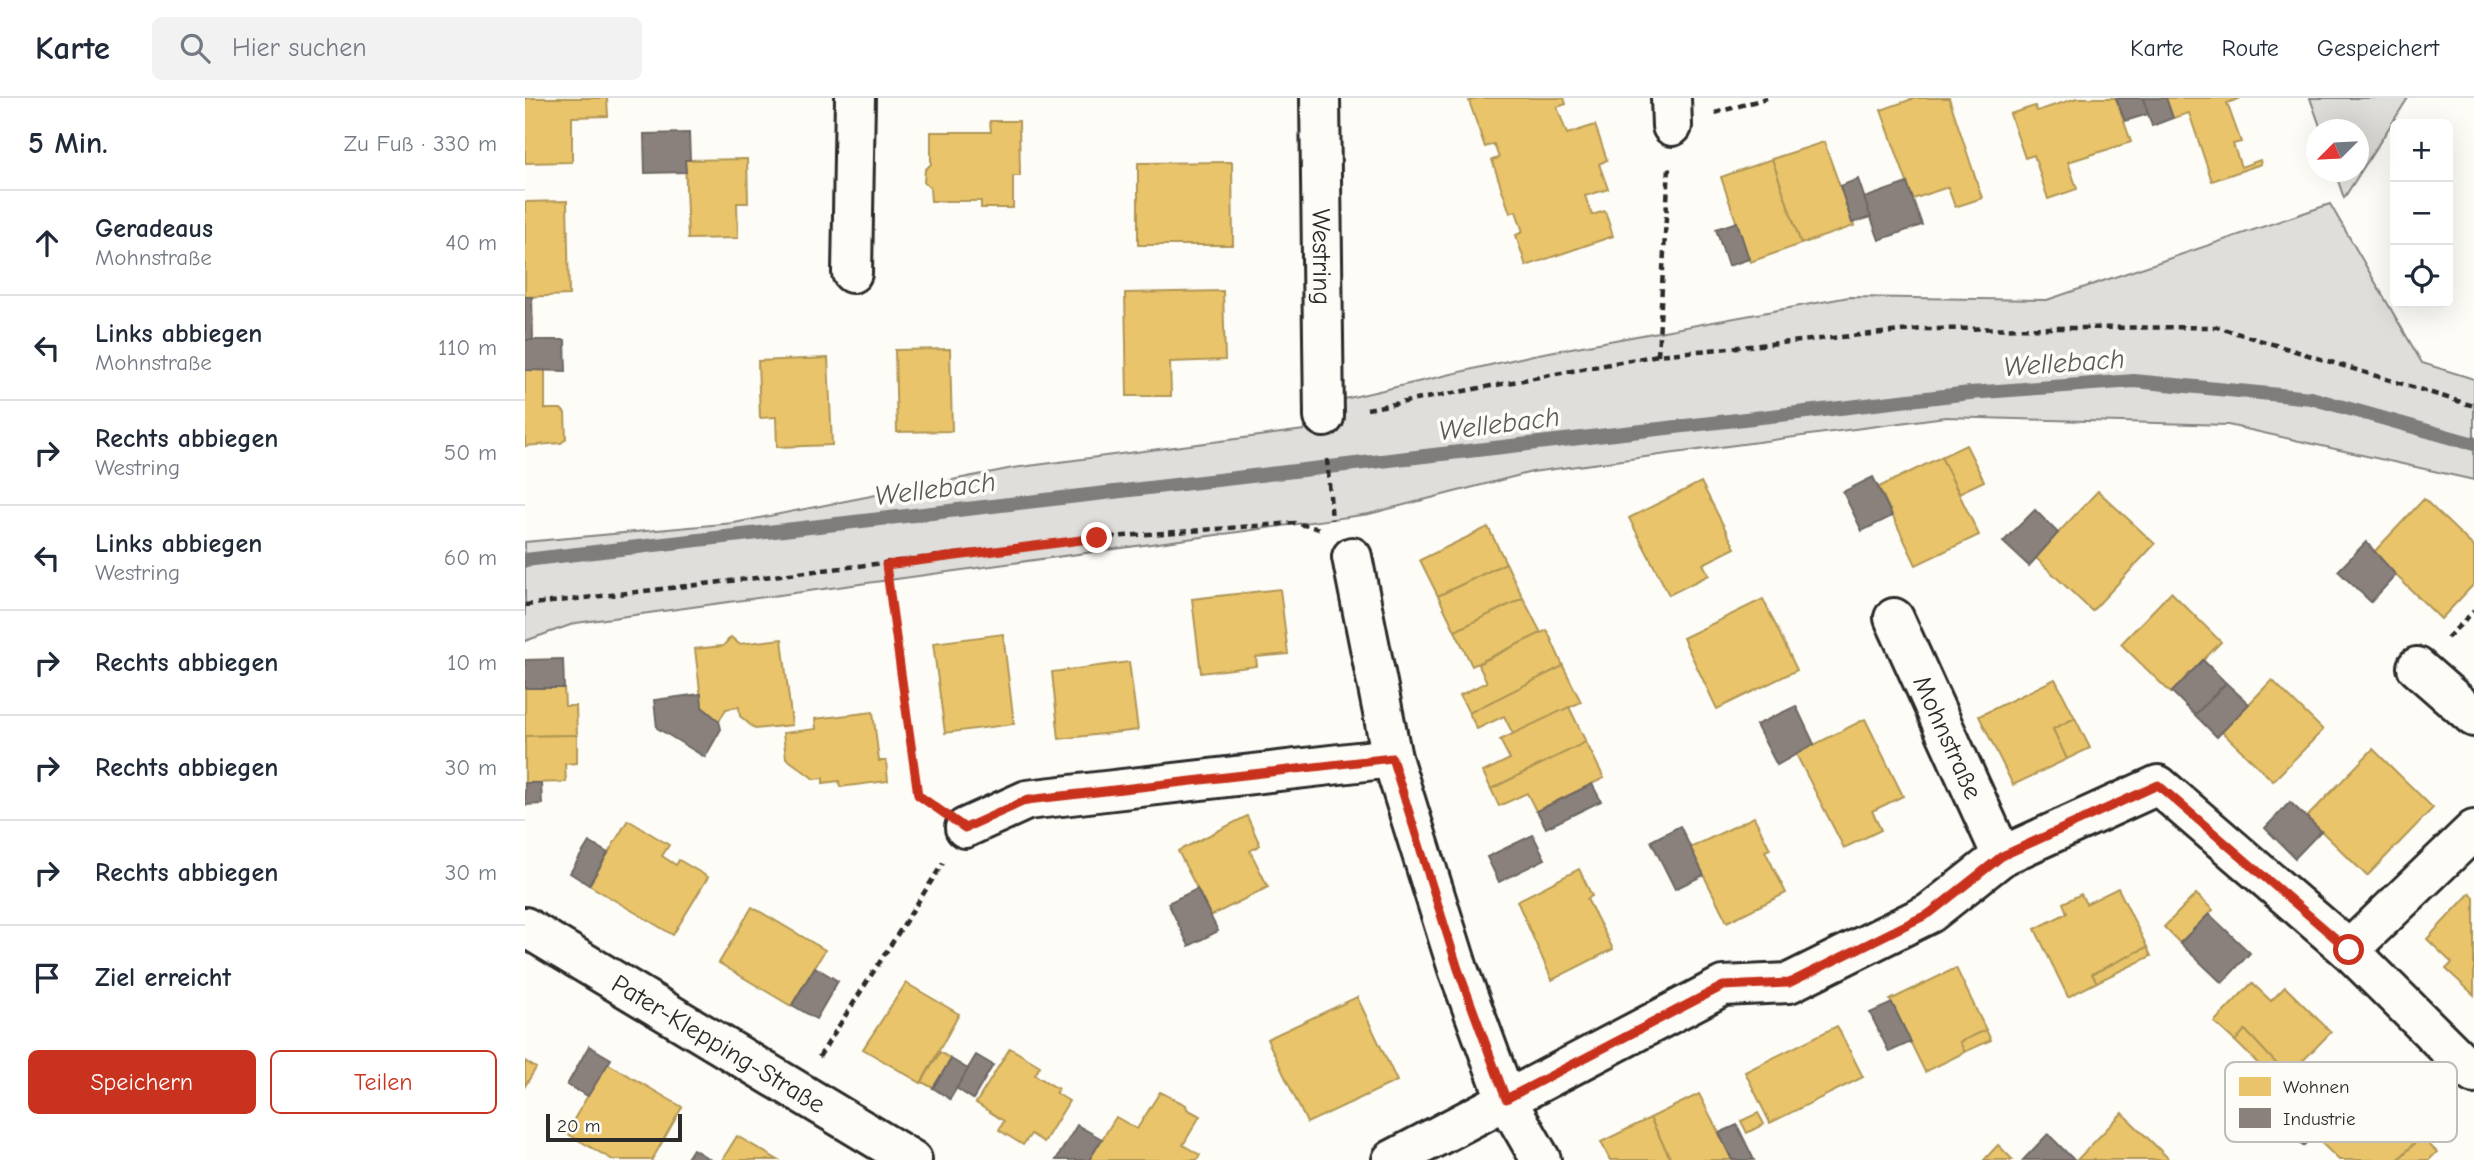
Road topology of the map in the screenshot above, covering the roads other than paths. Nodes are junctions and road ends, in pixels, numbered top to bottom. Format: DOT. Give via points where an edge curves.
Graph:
graph roads {
  1 [pos="855,98"];
  2 [pos="1320,98"];
  3 [pos="852,273"];
  4 [pos="1324,417"];
  5 [pos="1352,557"];
  6 [pos="1894,618"];
  7 [pos="2417,667"];
  8 [pos="2474,718"];
  9 [pos="1392,758"];
  10 [pos="965,828"];
  11 [pos="2474,830"];
  12 [pos="2002,856"];
  13 [pos="525,927"];
  14 [pos="2349,950"];
  15 [pos="2474,1074"];
  16 [pos="1506,1099"];
  17 [pos="912,1160"];
  18 [pos="1392,1160"];
  19 [pos="1541,1160"];
  1 -- 3 [label="street"];
  2 -- 4 [label="street, Westring"];
  5 -- 9 [label="street"];
  6 -- 12 [label="street, Mohnstraße"];
  7 -- 8 [label="street"];
  9 -- 10 [label="street" via="1027,800"];
  9 -- 16 [label="street" via="1458,969"];
  11 -- 14 [label="street"];
  12 -- 14 [label="street" via="2158,785"];
  12 -- 16 [label="street" via="1930,913 1789,983 1723,986"];
  13 -- 17 [label="street, Pater-Klepping-Straße"];
  14 -- 15 [label="street"];
  16 -- 18 [label="street"];
  16 -- 19 [label="street"];
}
